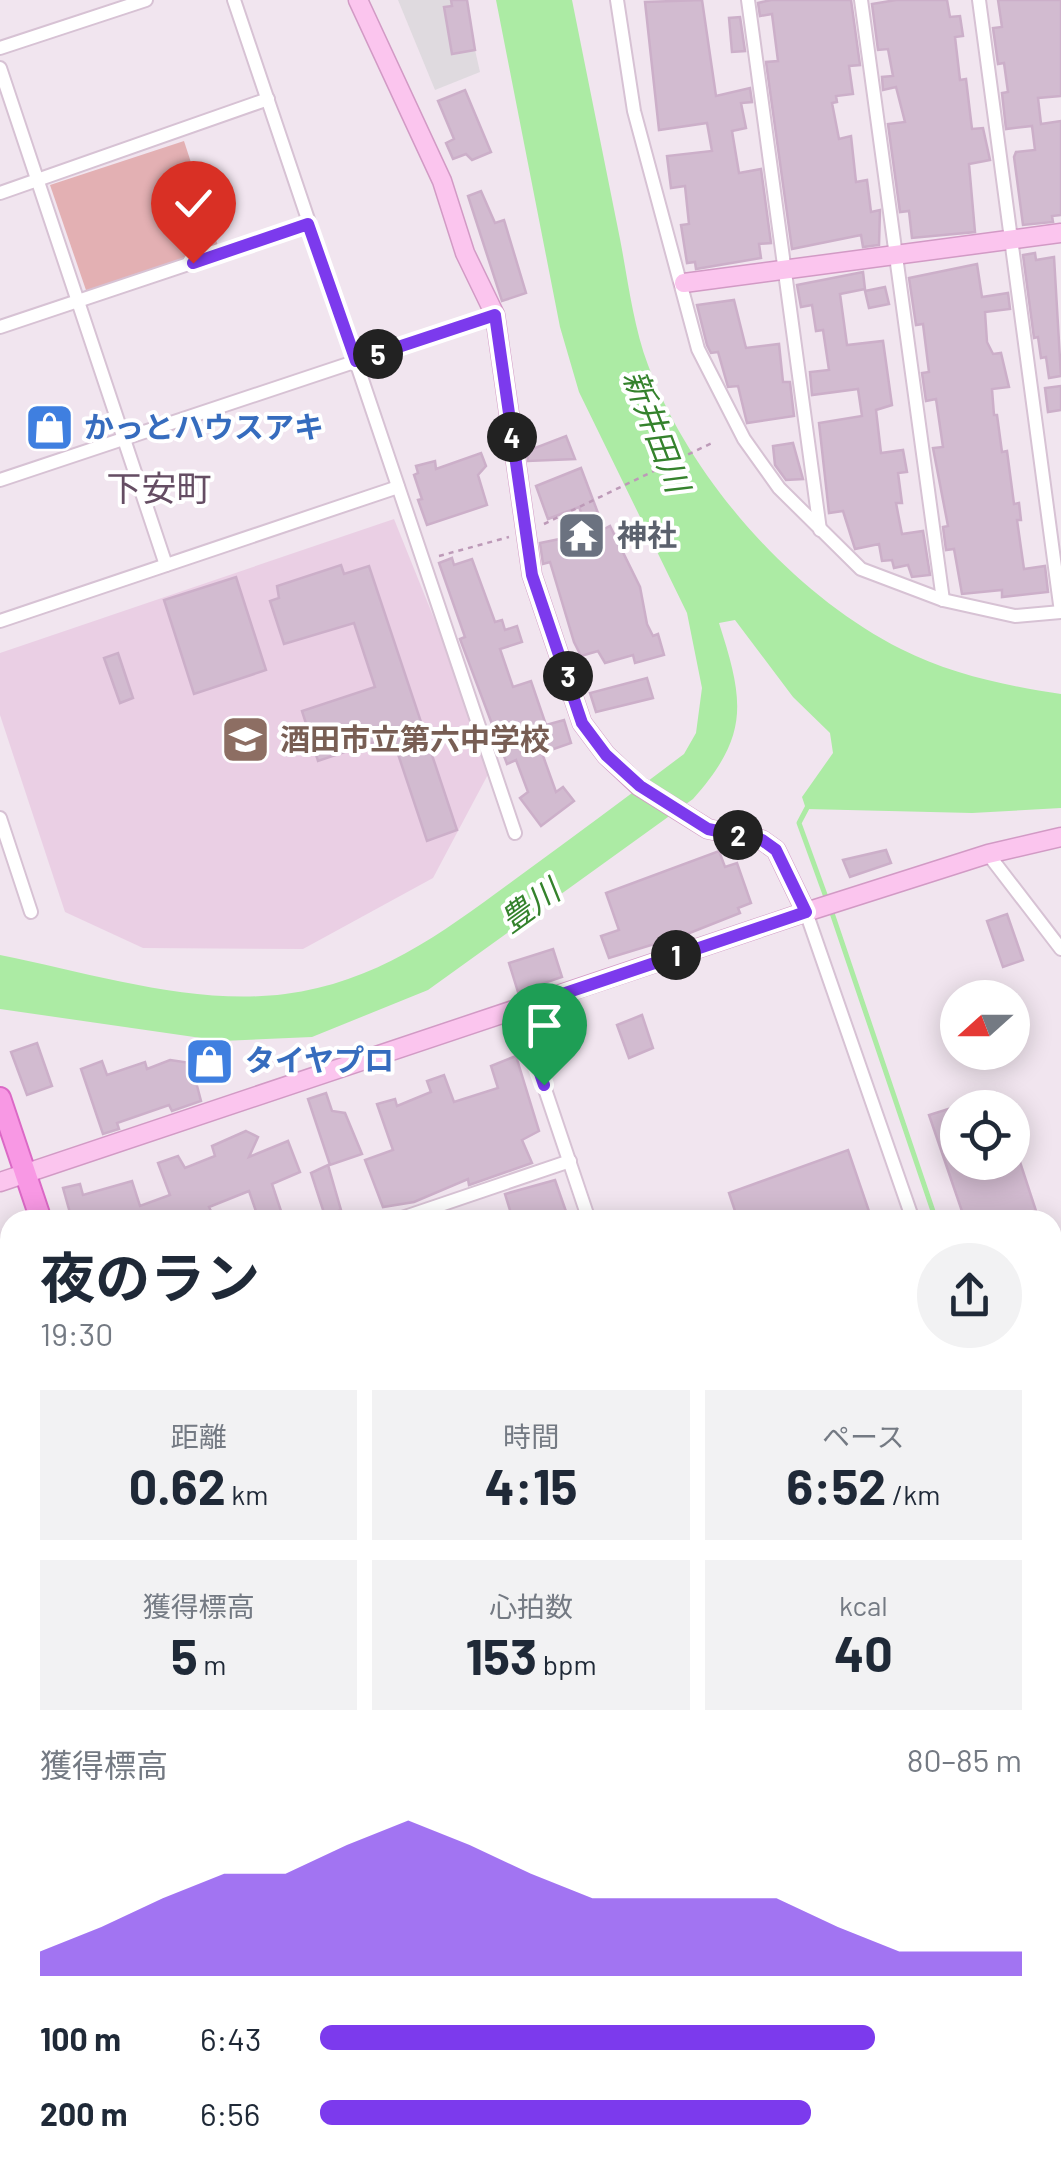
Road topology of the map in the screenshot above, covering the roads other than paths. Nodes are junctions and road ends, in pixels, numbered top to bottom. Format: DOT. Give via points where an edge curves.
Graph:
graph roads {
  1 [pos="146,0"];
  2 [pos="234,0"];
  3 [pos="358,0"];
  4 [pos="617,0"];
  5 [pos="748,0"];
  6 [pos="861,0"];
  7 [pos="979,0"];
  8 [pos="0,48"];
  9 [pos="0,68"];
  10 [pos="268,100"];
  11 [pos="37,180"];
  12 [pos="0,193"];
  13 [pos="308,224"];
  14 [pos="1061,233"];
  15 [pos="1010,240"];
  16 [pos="899,254"];
  17 [pos="786,269"];
  18 [pos="684,283"];
  19 [pos="78,301"];
  20 [pos="495,315"];
  21 [pos="0,327"];
  22 [pos="356,361"];
  23 [pos="124,439"];
  24 [pos="0,480"];
  25 [pos="398,487"];
  26 [pos="820,530"];
  27 [pos="166,565"];
  28 [pos="943,600"];
  29 [pos="0,621"];
  30 [pos="0,818"];
  31 [pos="515,833"];
  32 [pos="1061,837"];
  33 [pos="988,854"];
  34 [pos="31,912"];
  35 [pos="806,912"];
  36 [pos="1061,949"];
  37 [pos="518,1009"];
  38 [pos="0,1098"];
  39 [pos="570,1161"];
  40 [pos="26,1173"];
  41 [pos="0,1182"];
  42 [pos="38,1210"];
  43 [pos="425,1210"];
  44 [pos="587,1210"];
  45 [pos="910,1210"];
  1 -- 8 [label="street"];
  2 -- 10 [label="street"];
  3 -- 20 [label="street"];
  4 -- 18 [label="street" via="634,110"];
  5 -- 17 [label="street"];
  6 -- 16 [label="street"];
  7 -- 15 [label="street"];
  9 -- 11 [label="street"];
  10 -- 11 [label="street"];
  10 -- 13 [label="street"];
  11 -- 12 [label="street"];
  11 -- 19 [label="street"];
  13 -- 19 [label="street"];
  13 -- 22 [label="street"];
  14 -- 15 [label="street"];
  15 -- 16 [label="street"];
  15 -- 28 [label="street" via="1061,612 1015,616"];
  16 -- 17 [label="street"];
  16 -- 28 [label="street"];
  17 -- 18 [label="street"];
  17 -- 26 [label="street"];
  18 -- 26 [label="street" via="698,348 744,440"];
  19 -- 21 [label="street"];
  19 -- 23 [label="street"];
  20 -- 22 [label="street"];
  20 -- 35 [label="street" via="532,575 582,723 640,786 708,829 762,840 776,850"];
  22 -- 23 [label="street"];
  22 -- 25 [label="street"];
  23 -- 24 [label="street"];
  23 -- 27 [label="street"];
  25 -- 27 [label="street"];
  25 -- 31 [label="street"];
  26 -- 28 [label="street" via="861,569"];
  27 -- 29 [label="street"];
  30 -- 34 [label="street"];
  32 -- 33 [label="street"];
  33 -- 35 [label="street"];
  33 -- 36 [label="street"];
  35 -- 37 [label="street"];
  35 -- 45 [label="street"];
  37 -- 39 [label="street"];
  37 -- 40 [label="street"];
  38 -- 40 [label="main road"];
  39 -- 43 [label="street"];
  39 -- 44 [label="street"];
  40 -- 41 [label="street"];
  40 -- 42 [label="main road"];
}
